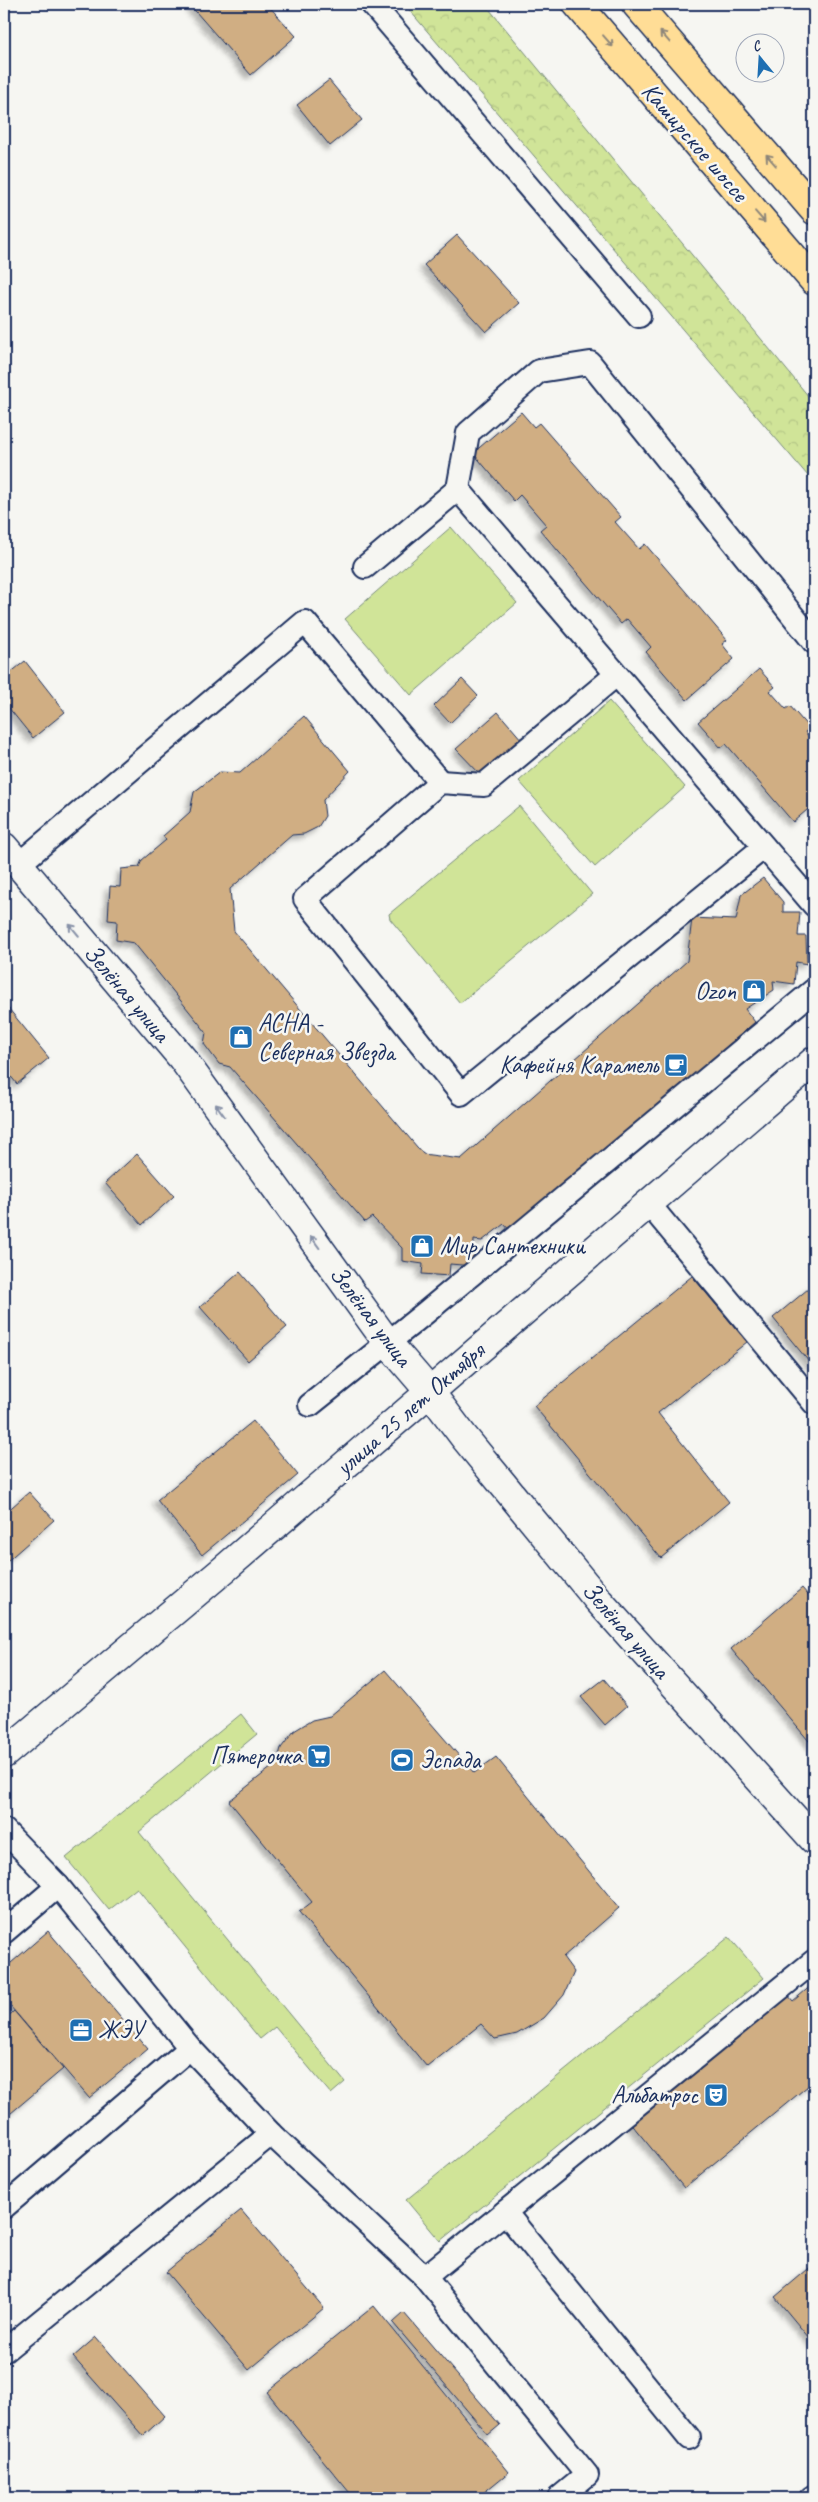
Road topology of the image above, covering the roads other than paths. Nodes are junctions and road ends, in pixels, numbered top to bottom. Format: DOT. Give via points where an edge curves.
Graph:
graph roads {
  1 [pos="372,4"];
  2 [pos="576,4"];
  3 [pos="636,4"];
  4 [pos="814,210"];
  5 [pos="814,281"];
  6 [pos="639,316"];
  7 [pos="458,489"];
  8 [pos="365,567"];
  9 [pos="814,642"];
  10 [pos="616,675"];
  11 [pos="440,782"];
  12 [pos="764,847"];
  13 [pos="11,856"];
  14 [pos="814,905"];
  15 [pos="814,990"];
  16 [pos="814,1061"];
  17 [pos="648,1203"];
  18 [pos="387,1342"];
  19 [pos="430,1392"];
  20 [pos="814,1403"];
  21 [pos="310,1405"];
  22 [pos="4,1754"];
  23 [pos="4,1830"];
  24 [pos="814,1840"];
  25 [pos="58,1886"];
  26 [pos="4,1932"];
  27 [pos="814,1961"];
  28 [pos="190,2048"];
  29 [pos="270,2134"];
  30 [pos="4,2207"];
  31 [pos="505,2212"];
  32 [pos="426,2277"];
  33 [pos="4,2351"];
  34 [pos="689,2438"];
  35 [pos="814,2496"];
  36 [pos="559,2498"];
  37 [pos="811,2498"];
  1 -- 6 [label="lane"];
  2 -- 5 [label="main road, Каширское шоссе, one-way"];
  4 -- 3 [label="main road, Каширское шоссе, one-way"];
  7 -- 8 [label="lane"];
  7 -- 9 [label="lane" via="468,433 539,370 590,363"];
  7 -- 10 [label="lane"];
  10 -- 11 [label="lane" via="484,785"];
  10 -- 12 [label="lane"];
  11 -- 12 [label="lane" via="305,899 461,1094"];
  11 -- 13 [label="lane" via="305,622"];
  12 -- 14 [label="lane"];
  18 -- 13 [label="street, Зелёная улица, one-way" via="182,1058"];
  15 -- 18 [label="lane"];
  16 -- 17 [label="street, улица 25 лет Октября"];
  17 -- 19 [label="street, улица 25 лет Октября"];
  17 -- 20 [label="lane"];
  18 -- 19 [label="street, Зелёная улица"];
  18 -- 21 [label="lane"];
  19 -- 22 [label="street, улица 25 лет Октября"];
  19 -- 24 [label="street, Зелёная улица" via="598,1600"];
  23 -- 25 [label="lane"];
  25 -- 26 [label="lane"];
  25 -- 28 [label="lane"];
  27 -- 31 [label="lane"];
  28 -- 29 [label="lane"];
  28 -- 30 [label="lane"];
  29 -- 32 [label="lane"];
  29 -- 33 [label="lane"];
  31 -- 32 [label="lane"];
  31 -- 34 [label="lane"];
  32 -- 36 [label="lane" via="587,2475"];
  35 -- 37 [label="lane"];
}
